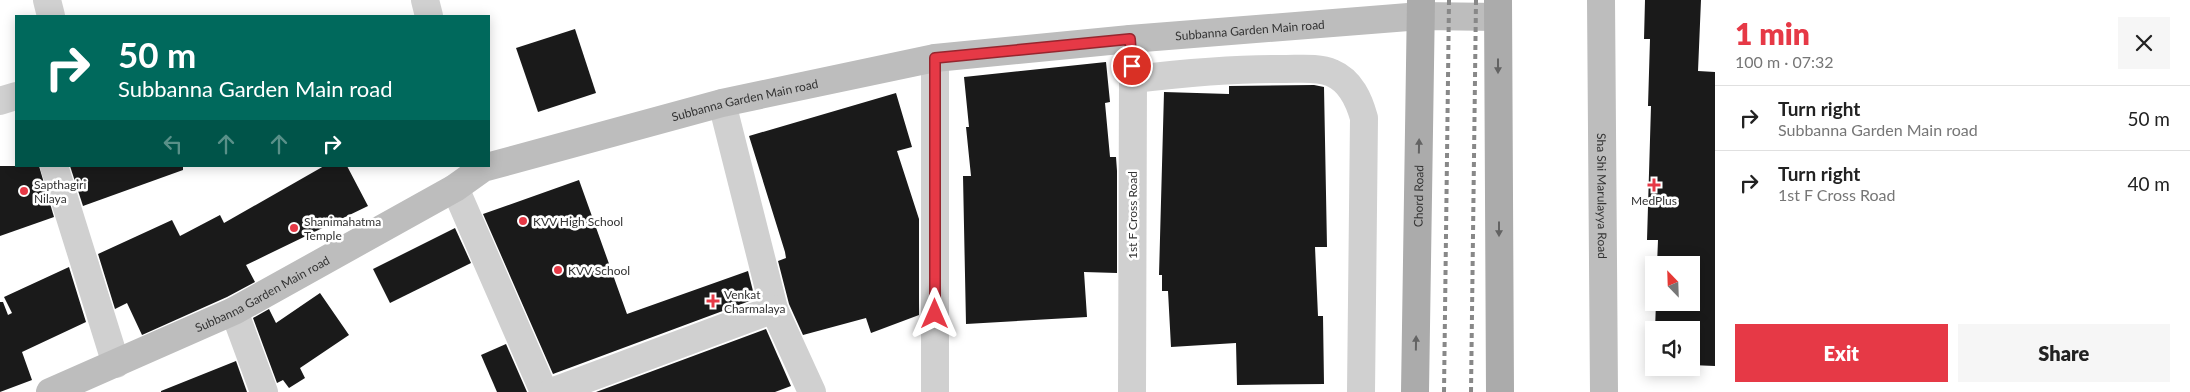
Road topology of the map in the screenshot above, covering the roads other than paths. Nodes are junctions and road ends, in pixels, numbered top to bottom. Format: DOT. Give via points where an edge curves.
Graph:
graph roads {
  1 [pos="47,0"];
  2 [pos="425,0"];
  3 [pos="1601,0"];
  4 [pos="1422,8"];
  5 [pos="1498,9"];
  6 [pos="51,15"];
  7 [pos="429,15"];
  8 [pos="1130,39"];
  9 [pos="935,58"];
  10 [pos="1133,79"];
  11 [pos="15,96"];
  12 [pos="0,101"];
  13 [pos="722,102"];
  14 [pos="490,166"];
  15 [pos="54,167"];
  16 [pos="487,167"];
  17 [pos="464,177"];
  18 [pos="774,309"];
  19 [pos="234,311"];
  20 [pos="116,364"];
  21 [pos="50,392"];
  22 [pos="264,392"];
  23 [pos="544,392"];
  24 [pos="551,392"];
  25 [pos="812,392"];
  26 [pos="935,392"];
  27 [pos="1132,392"];
  28 [pos="1361,392"];
  29 [pos="1415,392"];
  30 [pos="1500,392"];
  31 [pos="1604,392"];
  1 -- 6 [label="street"];
  2 -- 7 [label="street"];
  3 -- 31 [label="street, Sha Shi Marulayya Road"];
  4 -- 5 [label="street, Subbanna Garden Main road"];
  4 -- 8 [label="street, Subbanna Garden Main road"];
  29 -- 4 [label="main road, Chord Road, one-way"];
  5 -- 30 [label="main road, one-way"];
  8 -- 9 [label="street, Subbanna Garden Main road"];
  8 -- 10 [label="street, 1st F Cross Road"];
  9 -- 13 [label="street, Subbanna Garden Main road"];
  9 -- 26 [label="street"];
  10 -- 27 [label="street, 1st F Cross Road"];
  10 -- 28 [label="street" via="1210,71 1310,69 1332,72 1348,83 1364,118"];
  11 -- 12 [label="street"];
  13 -- 14 [label="street, Subbanna Garden Main road"];
  13 -- 18 [label="street"];
  15 -- 20 [label="street"];
  16 -- 17 [label="street, Subbanna Garden Main road"];
  17 -- 19 [label="street, Subbanna Garden Main road"];
  17 -- 23 [label="street"];
  18 -- 24 [label="street"];
  18 -- 25 [label="street"];
  19 -- 20 [label="street, Subbanna Garden Main road"];
  19 -- 22 [label="street"];
  20 -- 21 [label="street, Subbanna Garden Main road"];
}
